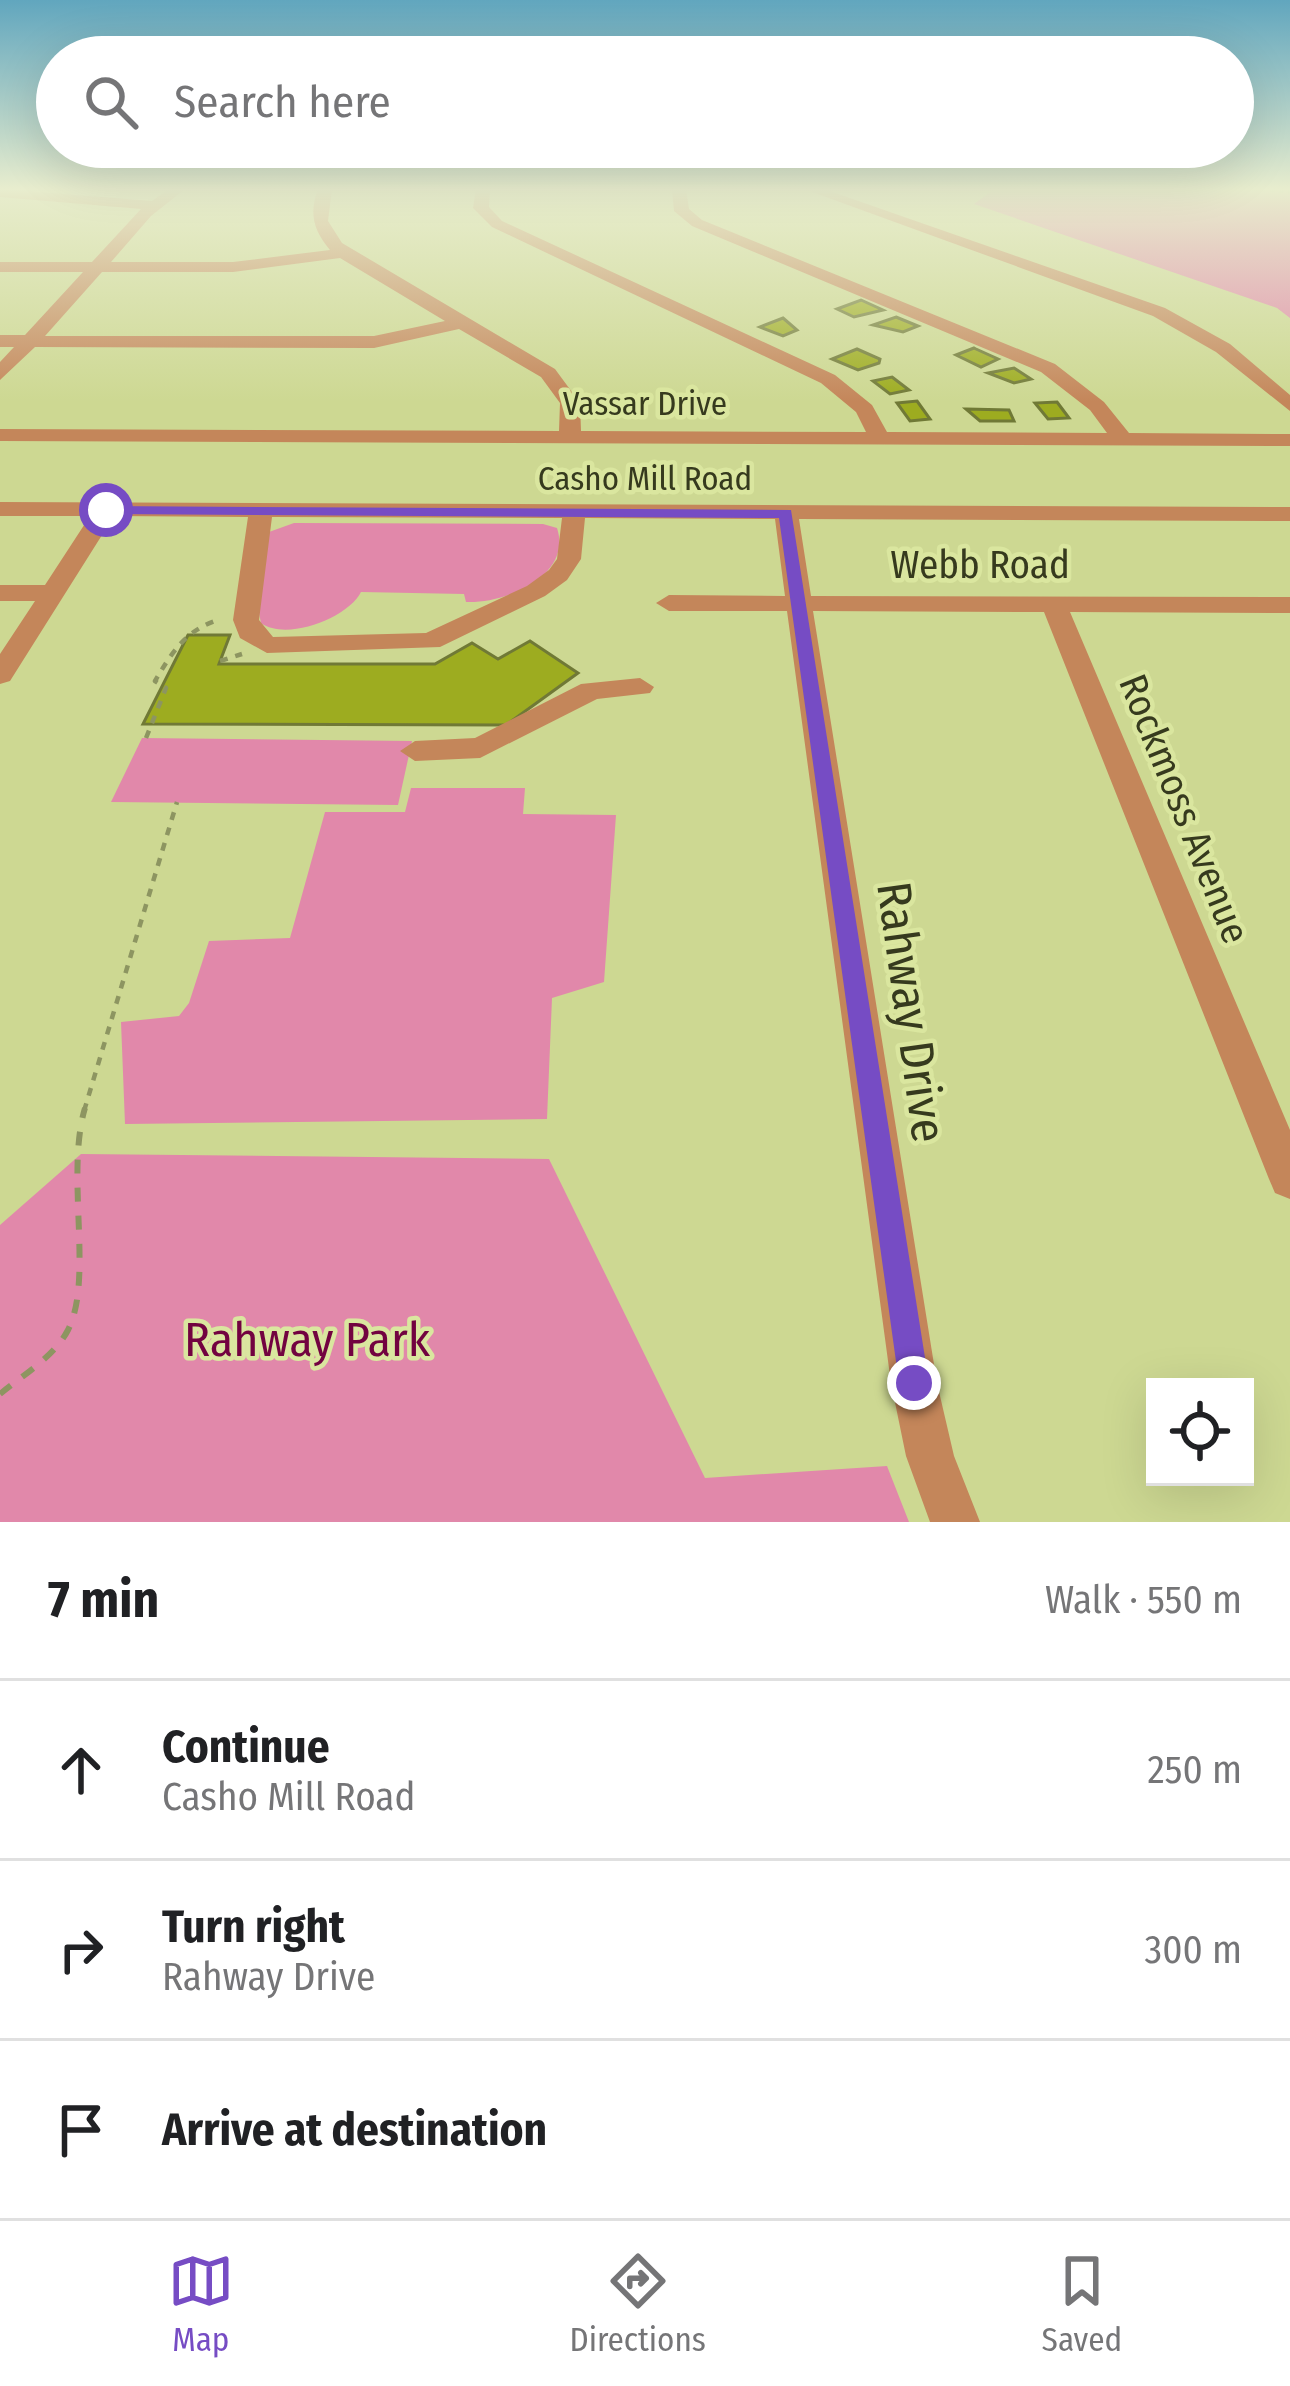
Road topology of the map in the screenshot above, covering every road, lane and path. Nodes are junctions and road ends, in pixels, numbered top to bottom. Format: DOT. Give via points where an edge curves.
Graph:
graph roads {
  1 [pos="103,260"];
  2 [pos="292,260"];
  3 [pos="353,260"];
  4 [pos="574,260"];
  5 [pos="787,260"];
  6 [pos="1012,260"];
  7 [pos="0,268"];
  8 [pos="96,268"];
  9 [pos="463,323"];
  10 [pos="0,341"];
  11 [pos="30,341"];
  12 [pos="0,374"];
  13 [pos="1290,405"];
  14 [pos="0,435"];
  15 [pos="570,437"];
  16 [pos="880,438"];
  17 [pos="1123,440"];
  18 [pos="1290,440"];
  19 [pos="0,509"];
  20 [pos="106,510"];
  21 [pos="261,510"];
  22 [pos="574,512"];
  23 [pos="786,513"];
  24 [pos="1290,514"];
  25 [pos="0,593"];
  26 [pos="52,593"];
  27 [pos="669,602"];
  28 [pos="799,603"];
  29 [pos="1054,604"];
  30 [pos="1290,605"];
  31 [pos="214,622"];
  32 [pos="247,651"];
  33 [pos="220,661"];
  34 [pos="0,675"];
  35 [pos="640,687"];
  36 [pos="146,738"];
  37 [pos="415,751"];
  38 [pos="177,802"];
  39 [pos="1290,1179"];
  40 [pos="0,1394"];
  41 [pos="955,1522"];
  1 -- 8 [label="street"];
  2 -- 8 [label="street"];
  3 -- 9 [label="street"];
  4 -- 16 [label="street" via="828,379 865,409"];
  5 -- 17 [label="street" via="1048,368 1097,406"];
  6 -- 13 [label="street" via="1159,312 1223,348"];
  7 -- 8 [label="street"];
  8 -- 11 [label="street"];
  9 -- 11 [label="street" via="374,342"];
  9 -- 15 [label="street" via="558,384 570,403"];
  10 -- 11 [label="street"];
  11 -- 12 [label="street"];
  14 -- 15 [label="street, Vassar Drive"];
  15 -- 16 [label="street, Vassar Drive"];
  16 -- 17 [label="street, Vassar Drive"];
  17 -- 18 [label="street, Vassar Drive"];
  19 -- 20 [label="street, Casho Mill Road"];
  20 -- 21 [label="street, Casho Mill Road"];
  20 -- 26 [label="street"];
  21 -- 22 [label="street, Casho Mill Road"];
  21 -- 22 [label="street" via="249,632 267,645 369,646 431,640 536,591 565,567"];
  22 -- 23 [label="street, Casho Mill Road"];
  23 -- 24 [label="street, Casho Mill Road"];
  23 -- 28 [label="street, Rahway Drive"];
  25 -- 26 [label="street"];
  26 -- 34 [label="street"];
  27 -- 28 [label="street, Webb Road"];
  28 -- 29 [label="street, Webb Road"];
  28 -- 41 [label="street, Rahway Drive" via="914,1383"];
  29 -- 30 [label="street, Webb Road"];
  29 -- 39 [label="street, Rockmoss Avenue"];
  31 -- 36 [label="path" via="187,632 169,656 155,681 166,688"];
  32 -- 33 [label="path"];
  35 -- 37 [label="street" via="591,690 480,748"];
  38 -- 40 [label="path" via="75,1141 73,1319"];
}
